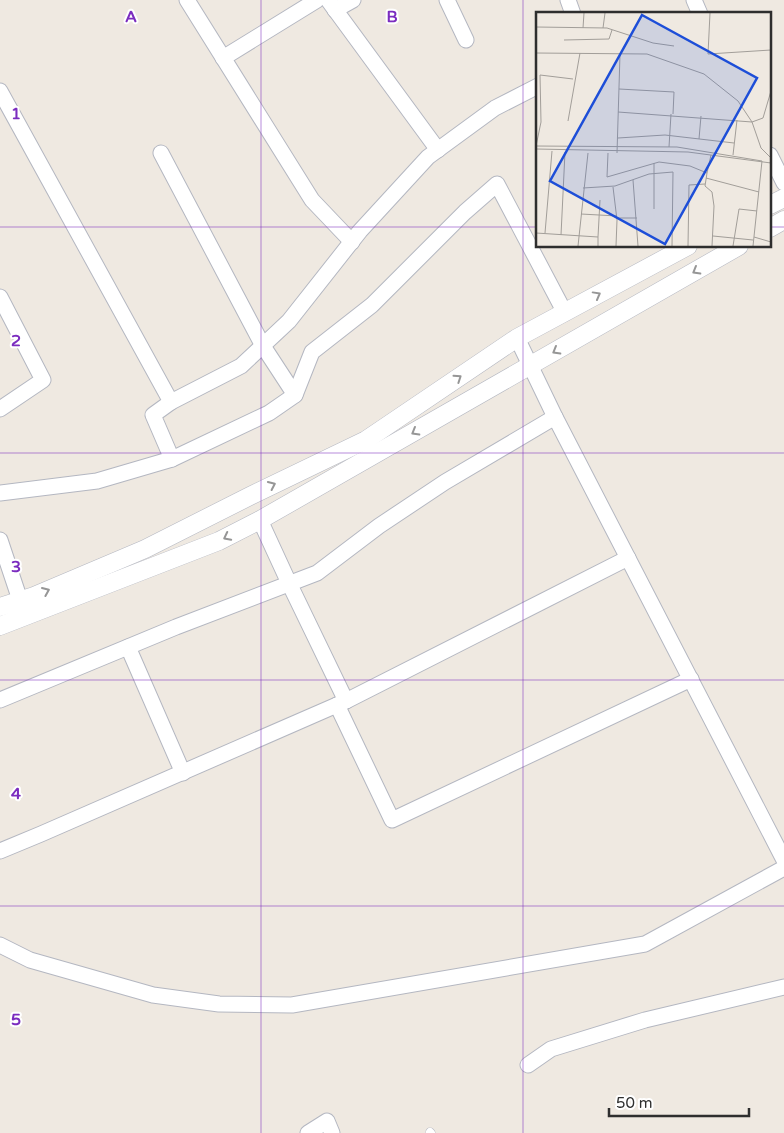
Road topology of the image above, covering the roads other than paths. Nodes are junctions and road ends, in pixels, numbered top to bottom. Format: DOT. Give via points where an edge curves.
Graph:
graph roads {
  1 [pos="187,0"];
  2 [pos="317,0"];
  3 [pos="353,0"];
  4 [pos="446,0"];
  5 [pos="568,0"];
  6 [pos="694,0"];
  7 [pos="331,5"];
  8 [pos="572,12"];
  9 [pos="699,12"];
  10 [pos="466,40"];
  11 [pos="223,58"];
  12 [pos="536,87"];
  13 [pos="0,92"];
  14 [pos="438,150"];
  15 [pos="160,152"];
  16 [pos="772,159"];
  17 [pos="784,183"];
  18 [pos="784,198"];
  19 [pos="772,204"];
  20 [pos="784,220"];
  21 [pos="772,227"];
  22 [pos="352,242"];
  23 [pos="679,248"];
  24 [pos="736,248"];
  25 [pos="665,251"];
  26 [pos="0,297"];
  27 [pos="565,313"];
  28 [pos="517,338"];
  29 [pos="263,346"];
  30 [pos="530,366"];
  31 [pos="294,395"];
  32 [pos="171,402"];
  33 [pos="0,409"];
  34 [pos="555,417"];
  35 [pos="172,459"];
  36 [pos="0,493"];
  37 [pos="260,520"];
  38 [pos="0,540"];
  39 [pos="628,558"];
  40 [pos="289,584"];
  41 [pos="20,600"];
  42 [pos="0,607"];
  43 [pos="0,626"];
  44 [pos="128,647"];
  45 [pos="691,679"];
  46 [pos="0,700"];
  47 [pos="342,703"];
  48 [pos="183,773"];
  49 [pos="0,850"];
  50 [pos="784,860"];
  51 [pos="784,868"];
  52 [pos="0,945"];
  53 [pos="784,987"];
  54 [pos="528,1065"];
  55 [pos="308,1133"];
  56 [pos="332,1133"];
  1 -- 11 [label="street"];
  2 -- 11 [label="street"];
  3 -- 7 [label="street"];
  4 -- 10 [label="street"];
  5 -- 8 [label="street"];
  6 -- 9 [label="street"];
  7 -- 14 [label="street"];
  11 -- 22 [label="street" via="312,200"];
  12 -- 14 [label="street" via="495,108"];
  13 -- 32 [label="street"];
  14 -- 22 [label="street" via="428,157"];
  15 -- 29 [label="street"];
  16 -- 17 [label="street"];
  18 -- 19 [label="street"];
  20 -- 21 [label="street"];
  22 -- 29 [label="street" via="290,321"];
  23 -- 25 [label="street"];
  24 -- 30 [label="street, one-way"];
  27 -- 25 [label="street, one-way"];
  26 -- 33 [label="street" via="43,380"];
  27 -- 28 [label="street"];
  27 -- 31 [label="street" via="497,184 372,305 312,352"];
  28 -- 30 [label="street"];
  41 -- 28 [label="street, one-way" via="145,549 366,440"];
  29 -- 31 [label="street"];
  29 -- 32 [label="street" via="241,366"];
  30 -- 34 [label="street"];
  30 -- 37 [label="street, one-way"];
  31 -- 35 [label="street" via="269,413"];
  32 -- 35 [label="street" via="153,416"];
  34 -- 39 [label="street"];
  34 -- 40 [label="street" via="445,482 317,572"];
  35 -- 36 [label="street" via="97,481"];
  37 -- 40 [label="street"];
  37 -- 43 [label="street, one-way" via="219,541"];
  38 -- 41 [label="street"];
  39 -- 45 [label="street"];
  39 -- 47 [label="street"];
  40 -- 44 [label="street"];
  40 -- 47 [label="street"];
  41 -- 42 [label="street"];
  44 -- 46 [label="street"];
  44 -- 48 [label="street"];
  45 -- 47 [label="street" via="392,820"];
  45 -- 50 [label="street"];
  47 -- 48 [label="street"];
  48 -- 49 [label="street"];
  51 -- 52 [label="street" via="645,944 292,1005 219,1004 153,995 30,960"];
  53 -- 54 [label="street" via="645,1020 552,1049"];
  55 -- 56 [label="street" via="327,1121"];
}
